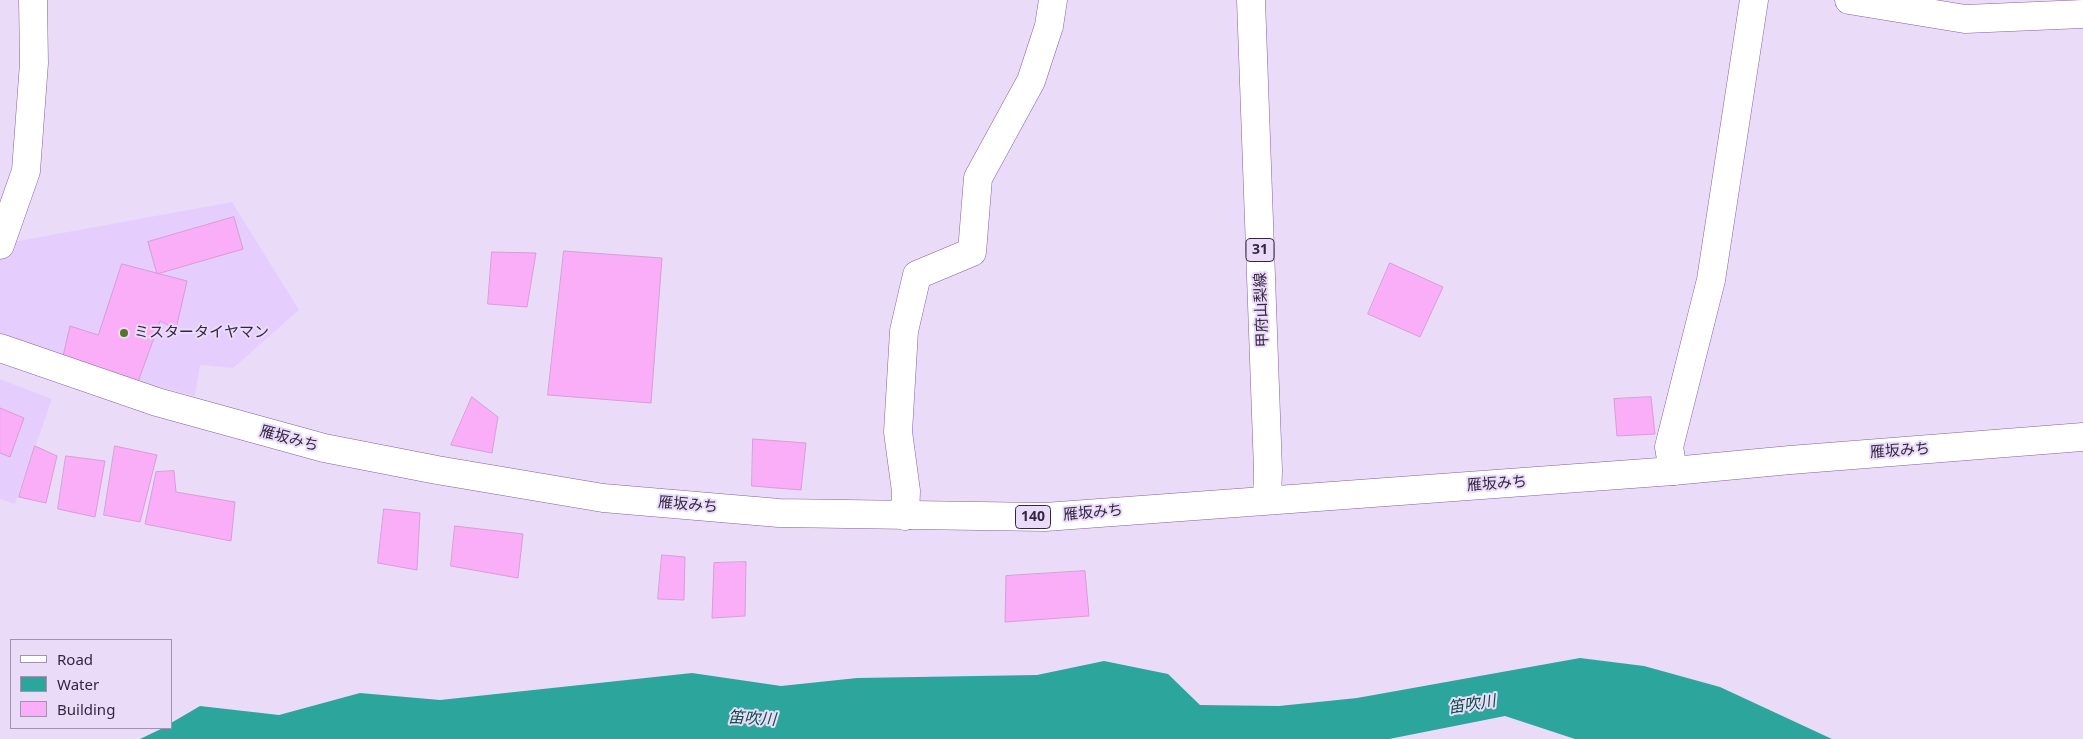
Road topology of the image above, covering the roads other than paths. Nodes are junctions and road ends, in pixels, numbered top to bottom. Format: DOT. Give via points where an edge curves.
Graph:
graph roads {
  1 [pos="33,0"];
  2 [pos="1053,0"];
  3 [pos="1251,0"];
  4 [pos="1754,0"];
  5 [pos="1849,0"];
  6 [pos="2083,14"];
  7 [pos="0,246"];
  8 [pos="0,348"];
  9 [pos="2083,437"];
  10 [pos="1673,472"];
  11 [pos="1268,500"];
  12 [pos="905,516"];
  1 -- 7 [label="main road" via="34,63 26,170"];
  2 -- 12 [label="main road" via="1049,26 1031,81 978,178 972,252 917,275 904,331 898,432 906,491"];
  3 -- 11 [label="main road, 甲府山梨線 / 31"];
  4 -- 10 [label="main road" via="1712,280 1669,447"];
  5 -- 6 [label="main road" via="1965,19"];
  8 -- 12 [label="main road, 雁坂みち / 140" via="175,407 324,448 437,470 603,498 779,513"];
  9 -- 10 [label="main road, 雁坂みち / 140"];
  10 -- 11 [label="main road, 雁坂みち / 140"];
  11 -- 12 [label="main road, 雁坂みち / 140" via="1045,517"];
}
